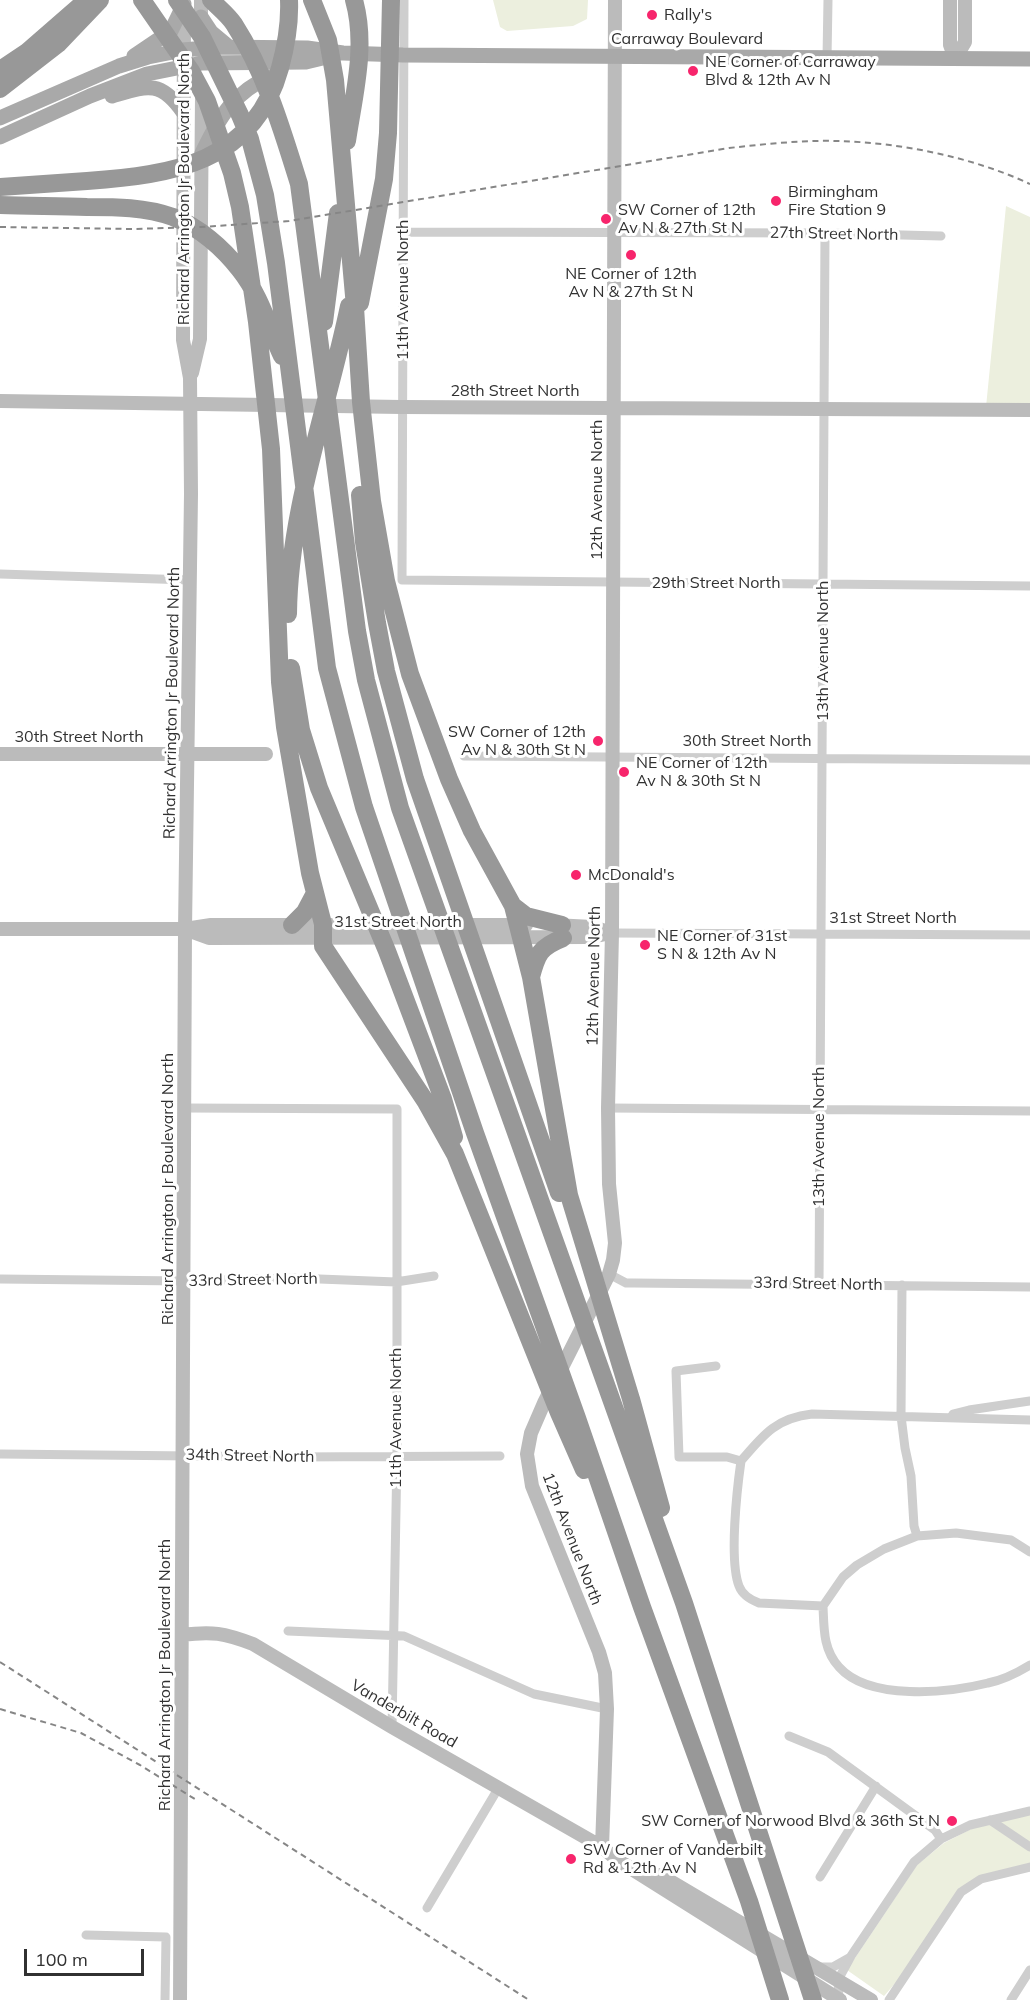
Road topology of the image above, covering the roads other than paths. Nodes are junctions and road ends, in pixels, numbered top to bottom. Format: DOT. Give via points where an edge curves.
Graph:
graph roads {
  1 [pos="86,0"];
  2 [pos="100,0"];
  3 [pos="142,0"];
  4 [pos="201,0"];
  5 [pos="212,0"];
  6 [pos="289,0"];
  7 [pos="312,0"];
  8 [pos="354,0"];
  9 [pos="378,0"];
  10 [pos="390,0"];
  11 [pos="404,0"];
  12 [pos="615,0"];
  13 [pos="828,0"];
  14 [pos="950,0"];
  15 [pos="965,0"];
  16 [pos="182,1"];
  17 [pos="201,17"];
  18 [pos="229,47"];
  19 [pos="344,53"];
  20 [pos="202,55"];
  21 [pos="403,55"];
  22 [pos="615,56"];
  23 [pos="183,57"];
  24 [pos="827,58"];
  25 [pos="955,59"];
  26 [pos="1030,59"];
  27 [pos="306,62"];
  28 [pos="119,66"];
  29 [pos="0,70"];
  30 [pos="0,89"];
  31 [pos="0,108"];
  32 [pos="24,108"];
  33 [pos="183,112"];
  34 [pos="51,113"];
  35 [pos="0,118"];
  36 [pos="0,137"];
  37 [pos="202,153"];
  38 [pos="0,187"];
  39 [pos="0,205"];
  40 [pos="403,228"];
  41 [pos="615,233"];
  42 [pos="825,233"];
  43 [pos="940,236"];
  44 [pos="319,343"];
  45 [pos="289,371"];
  46 [pos="190,378"];
  47 [pos="0,401"];
  48 [pos="190,404"];
  49 [pos="402,407"];
  50 [pos="614,408"];
  51 [pos="824,409"];
  52 [pos="1030,410"];
  53 [pos="0,574"];
  54 [pos="189,580"];
  55 [pos="402,580"];
  56 [pos="613,583"];
  57 [pos="823,584"];
  58 [pos="1030,586"];
  59 [pos="189,753"];
  60 [pos="0,754"];
  61 [pos="266,754"];
  62 [pos="464,756"];
  63 [pos="612,757"];
  64 [pos="822,758"];
  65 [pos="1030,760"];
  66 [pos="314,895"];
  67 [pos="513,906"];
  68 [pos="292,925"];
  69 [pos="0,928"];
  70 [pos="185,929"];
  71 [pos="519,931"];
  72 [pos="562,931"];
  73 [pos="322,932"];
  74 [pos="612,933"];
  75 [pos="821,934"];
  76 [pos="1030,935"];
  77 [pos="531,977"];
  78 [pos="186,1108"];
  79 [pos="608,1108"];
  80 [pos="820,1109"];
  81 [pos="1030,1111"];
  82 [pos="464,1176"];
  83 [pos="434,1276"];
  84 [pos="0,1279"];
  85 [pos="606,1279"];
  86 [pos="183,1281"];
  87 [pos="396,1282"];
  88 [pos="819,1285"];
  89 [pos="902,1285"];
  90 [pos="1030,1287"];
  91 [pos="716,1366"];
  92 [pos="627,1384"];
  93 [pos="1030,1401"];
  94 [pos="902,1416"];
  95 [pos="945,1416"];
  96 [pos="1030,1419"];
  97 [pos="0,1454"];
  98 [pos="183,1455"];
  99 [pos="397,1455"];
  100 [pos="500,1456"];
  101 [pos="741,1461"];
  102 [pos="917,1536"];
  103 [pos="1030,1552"];
  104 [pos="684,1603"];
  105 [pos="823,1606"];
  106 [pos="642,1607"];
  107 [pos="288,1632"];
  108 [pos="182,1635"];
  109 [pos="393,1635"];
  110 [pos="1030,1665"];
  111 [pos="608,1709"];
  112 [pos="392,1727"];
  113 [pos="789,1736"];
  114 [pos="876,1786"];
  115 [pos="499,1787"];
  116 [pos="1030,1811"];
  117 [pos="990,1820"];
  118 [pos="941,1839"];
  119 [pos="602,1846"];
  120 [pos="1030,1847"];
  121 [pos="1030,1867"];
  122 [pos="820,1877"];
  123 [pos="428,1908"];
  124 [pos="86,1935"];
  125 [pos="851,1956"];
  126 [pos="818,1967"];
  127 [pos="1030,1970"];
  128 [pos="838,1980"];
  129 [pos="1021,1985"];
  130 [pos="1030,1990"];
  131 [pos="896,1995"];
  132 [pos="165,2000"];
  133 [pos="180,2000"];
  134 [pos="780,2000"];
  135 [pos="813,2000"];
  136 [pos="840,2000"];
  137 [pos="872,2000"];
  138 [pos="890,2000"];
  139 [pos="1011,2000"];
  1 -- 29 [label="highway" via="27,52"];
  2 -- 30 [label="highway" via="58,44"];
  3 -- 66 [label="highway" via="191,70 207,101 240,207 271,449 280,682"];
  4 -- 17 [label="street, Richard Arrington Jr Boulevard North"];
  5 -- 44 [label="highway" via="232,22 250,52 282,127 299,184"];
  6 -- 38 [label="highway" via="287,34 272,92 254,121 226,146 189,166 154,174"];
  7 -- 67 [label="highway" via="328,40 335,80 362,412 379,549 410,674 448,779"];
  8 -- 44 [label="highway" via="360,30 358,71"];
  9 -- 82 [label="highway" via="378,107 372,183 344,331 296,528 288,612 290,661 301,730 318,788 431,1066"];
  10 -- 92 [label="highway" via="384,179 360,303 350,387 364,542 377,623 415,778"];
  11 -- 21 [label="street, 11th Avenue North"];
  12 -- 22 [label="street, 12th Avenue North"];
  13 -- 24 [label="street"];
  14 -- 25 [label="street" via="950,45"];
  15 -- 25 [label="street" via="965,42"];
  16 -- 23 [label="street, Richard Arrington Jr Boulevard North"];
  16 -- 28 [label="main road" via="174,28"];
  16 -- 45 [label="highway" via="249,139 265,195"];
  17 -- 18 [label="main road"];
  17 -- 20 [label="street, Richard Arrington Jr Boulevard North"];
  18 -- 19 [label="main road, Carraway Boulevard" via="307,48"];
  18 -- 20 [label="main road, Carraway Boulevard"];
  19 -- 21 [label="main road, Carraway Boulevard"];
  19 -- 27 [label="main road, Carraway Boulevard"];
  20 -- 23 [label="main road, Carraway Boulevard"];
  20 -- 27 [label="main road, Carraway Boulevard"];
  20 -- 37 [label="street, Richard Arrington Jr Boulevard North"];
  21 -- 22 [label="main road, Carraway Boulevard"];
  21 -- 40 [label="street, 11th Avenue North"];
  22 -- 24 [label="main road, Carraway Boulevard"];
  22 -- 41 [label="street, 12th Avenue North"];
  23 -- 28 [label="main road, Carraway Boulevard" via="147,57"];
  23 -- 33 [label="street, Richard Arrington Jr Boulevard North"];
  23 -- 34 [label="main road, Carraway Boulevard"];
  24 -- 25 [label="main road, Carraway Boulevard"];
  25 -- 26 [label="main road, Carraway Boulevard"];
  27 -- 37 [label="main road" via="264,79 236,98 217,122"];
  28 -- 32 [label="main road, Carraway Boulevard"];
  31 -- 32 [label="main road"];
  32 -- 35 [label="main road, Carraway Boulevard"];
  33 -- 34 [label="main road" via="166,92 148,87"];
  33 -- 46 [label="street, Richard Arrington Jr Boulevard North" via="183,340"];
  34 -- 36 [label="main road, Carraway Boulevard"];
  37 -- 46 [label="street, Richard Arrington Jr Boulevard North" via="200,339"];
  39 -- 45 [label="highway" via="120,207 174,217 222,250 241,271 258,299"];
  40 -- 41 [label="street, 27th Street North"];
  40 -- 49 [label="street, 11th Avenue North"];
  41 -- 42 [label="street, 27th Street North"];
  41 -- 50 [label="street, 12th Avenue North"];
  42 -- 43 [label="street, 27th Street North"];
  42 -- 51 [label="street, 13th Avenue North"];
  44 -- 104 [label="highway" via="357,631 400,808"];
  45 -- 106 [label="highway" via="327,668 364,807"];
  46 -- 48 [label="street, Richard Arrington Jr Boulevard North"];
  47 -- 48 [label="street, 28th Street North"];
  48 -- 49 [label="street, 28th Street North"];
  48 -- 54 [label="street, Richard Arrington Jr Boulevard North"];
  49 -- 50 [label="street, 28th Street North"];
  49 -- 55 [label="street, 11th Avenue North"];
  50 -- 51 [label="street, 28th Street North"];
  50 -- 56 [label="street, 12th Avenue North"];
  51 -- 52 [label="street, 28th Street North"];
  51 -- 57 [label="street, 13th Avenue North"];
  53 -- 54 [label="street"];
  54 -- 59 [label="street, Richard Arrington Jr Boulevard North"];
  55 -- 56 [label="street, 29th Street North"];
  56 -- 57 [label="street, 29th Street North"];
  56 -- 63 [label="street, 12th Avenue North"];
  57 -- 58 [label="street, 29th Street North"];
  57 -- 64 [label="street, 13th Avenue North"];
  59 -- 60 [label="street, 30th Street North"];
  59 -- 61 [label="street, 30th Street North"];
  59 -- 70 [label="street, Richard Arrington Jr Boulevard North"];
  62 -- 63 [label="street, 30th Street North"];
  63 -- 64 [label="street, 30th Street North"];
  63 -- 74 [label="street, 12th Avenue North"];
  64 -- 65 [label="street, 30th Street North"];
  64 -- 75 [label="street, 13th Avenue North"];
  66 -- 68 [label="highway"];
  66 -- 73 [label="highway"];
  67 -- 71 [label="highway"];
  67 -- 72 [label="highway"];
  68 -- 70 [label="street, 31st Street North" via="211,925"];
  68 -- 73 [label="street, 31st Street North"];
  69 -- 70 [label="street, 31st Street North"];
  70 -- 73 [label="street, 31st Street North" via="209,938"];
  70 -- 78 [label="street, Richard Arrington Jr Boulevard North"];
  71 -- 72 [label="street, 31st Street North"];
  71 -- 73 [label="street, 31st Street North"];
  71 -- 77 [label="highway"];
  72 -- 74 [label="street, 31st Street North" via="592,927"];
  72 -- 77 [label="highway" via="542,950"];
  73 -- 82 [label="highway" via="323,946 444,1131"];
  74 -- 75 [label="street, 31st Street North"];
  74 -- 79 [label="street, 12th Avenue North"];
  75 -- 76 [label="street, 31st Street North"];
  75 -- 80 [label="street, 13th Avenue North"];
  77 -- 92 [label="highway" via="569,1195"];
  78 -- 86 [label="street, Richard Arrington Jr Boulevard North"];
  78 -- 87 [label="street, 11th Avenue North" via="397,1108"];
  79 -- 80 [label="street"];
  79 -- 85 [label="street, 12th Avenue North" via="615,1243"];
  80 -- 81 [label="street"];
  80 -- 88 [label="street, 13th Avenue North"];
  82 -- 106 [label="highway"];
  83 -- 87 [label="street, 33rd Street North"];
  84 -- 86 [label="street, 33rd Street North"];
  85 -- 88 [label="street, 33rd Street North" via="626,1283"];
  85 -- 111 [label="street, 12th Avenue North" via="544,1403 527,1454 528,1470 544,1517 599,1652"];
  86 -- 87 [label="street, 33rd Street North" via="294,1278"];
  86 -- 98 [label="street, Richard Arrington Jr Boulevard North"];
  87 -- 99 [label="street, 11th Avenue North"];
  88 -- 89 [label="street, 33rd Street North"];
  89 -- 90 [label="street, 33rd Street North"];
  89 -- 94 [label="street"];
  91 -- 101 [label="street" via="676,1371 679,1457 727,1457"];
  92 -- 104 [label="highway" via="672,1544"];
  93 -- 95 [label="street"];
  94 -- 95 [label="street"];
  94 -- 101 [label="street" via="795,1416 766,1431"];
  94 -- 102 [label="street"];
  95 -- 96 [label="street"];
  97 -- 98 [label="street, 34th Street North"];
  98 -- 99 [label="street, 34th Street North"];
  98 -- 108 [label="street, Richard Arrington Jr Boulevard North"];
  99 -- 100 [label="street, 34th Street North"];
  99 -- 109 [label="street, 11th Avenue North"];
  101 -- 105 [label="street" via="735,1529 739,1588 759,1603"];
  102 -- 103 [label="street" via="956,1533 1011,1540"];
  102 -- 105 [label="street" via="857,1564"];
  104 -- 135 [label="highway"];
  105 -- 110 [label="street" via="826,1647 839,1667 860,1682 894,1690 939,1692 989,1683"];
  106 -- 134 [label="highway" via="749,1902"];
  107 -- 109 [label="street"];
  108 -- 112 [label="street, Vanderbilt Road" via="210,1632 253,1644"];
  108 -- 133 [label="street, Richard Arrington Jr Boulevard North"];
  109 -- 111 [label="street" via="404,1636 534,1694"];
  109 -- 112 [label="street, 11th Avenue North"];
  111 -- 119 [label="street, 12th Avenue North"];
  112 -- 115 [label="street, Vanderbilt Road"];
  113 -- 114 [label="street" via="828,1752"];
  114 -- 118 [label="street" via="935,1830"];
  114 -- 122 [label="street"];
  115 -- 119 [label="street, Vanderbilt Road"];
  115 -- 123 [label="street"];
  116 -- 117 [label="street"];
  117 -- 118 [label="street"];
  117 -- 120 [label="street"];
  118 -- 125 [label="street" via="914,1862"];
  119 -- 126 [label="street, Vanderbilt Road" via="622,1852"];
  119 -- 136 [label="street, Vanderbilt Road" via="616,1859"];
  121 -- 131 [label="street" via="981,1879 961,1892"];
  124 -- 132 [label="street" via="166,1937"];
  125 -- 126 [label="street" via="833,1967"];
  125 -- 128 [label="street"];
  126 -- 128 [label="street, Vanderbilt Road"];
  127 -- 129 [label="street"];
  128 -- 136 [label="street"];
  128 -- 137 [label="street, Vanderbilt Road"];
  129 -- 130 [label="street"];
  129 -- 139 [label="street"];
  131 -- 138 [label="street"];
}
